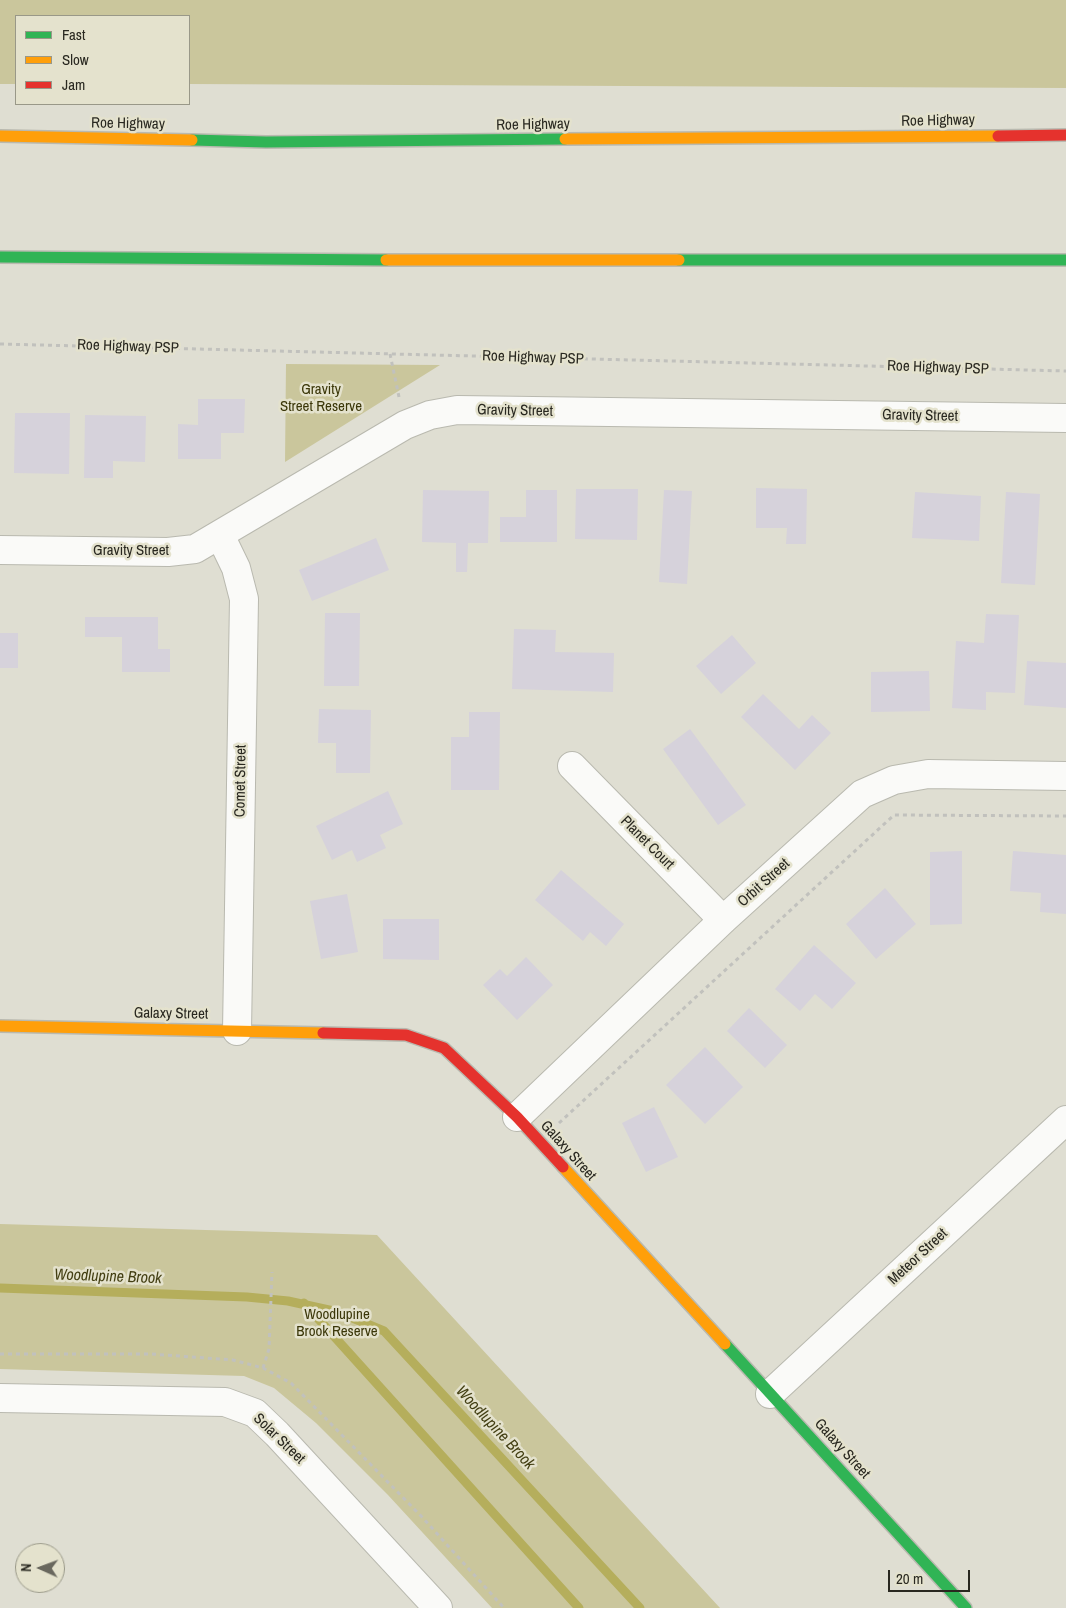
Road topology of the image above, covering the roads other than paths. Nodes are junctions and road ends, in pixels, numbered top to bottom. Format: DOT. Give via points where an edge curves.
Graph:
graph roads {
  1 [pos="1066,135"];
  2 [pos="0,136"];
  3 [pos="0,257"];
  4 [pos="1066,260"];
  5 [pos="1066,418"];
  6 [pos="220,535"];
  7 [pos="0,550"];
  8 [pos="572,766"];
  9 [pos="1066,776"];
  10 [pos="723,920"];
  11 [pos="0,1026"];
  12 [pos="237,1031"];
  13 [pos="517,1117"];
  14 [pos="1066,1120"];
  15 [pos="770,1394"];
  16 [pos="0,1398"];
  17 [pos="438,1608"];
  18 [pos="966,1608"];
  1 -- 2 [label="main road, Roe Highway" via="266,142"];
  3 -- 4 [label="main road"];
  5 -- 6 [label="street, Gravity Street" via="457,410 430,415 405,425"];
  6 -- 7 [label="street, Gravity Street" via="195,549 168,552"];
  6 -- 12 [label="street, Comet Street" via="236,568 244,599"];
  8 -- 10 [label="street, Planet Court"];
  9 -- 10 [label="street, Orbit Street" via="928,774 894,780 862,794"];
  10 -- 13 [label="street, Orbit Street"];
  11 -- 12 [label="main road, Galaxy Street"];
  12 -- 13 [label="main road, Galaxy Street" via="406,1035 444,1048"];
  13 -- 15 [label="main road, Galaxy Street"];
  14 -- 15 [label="street, Meteor Street"];
  15 -- 18 [label="main road, Galaxy Street"];
  16 -- 17 [label="street, Solar Street" via="225,1402 255,1413"];
}
